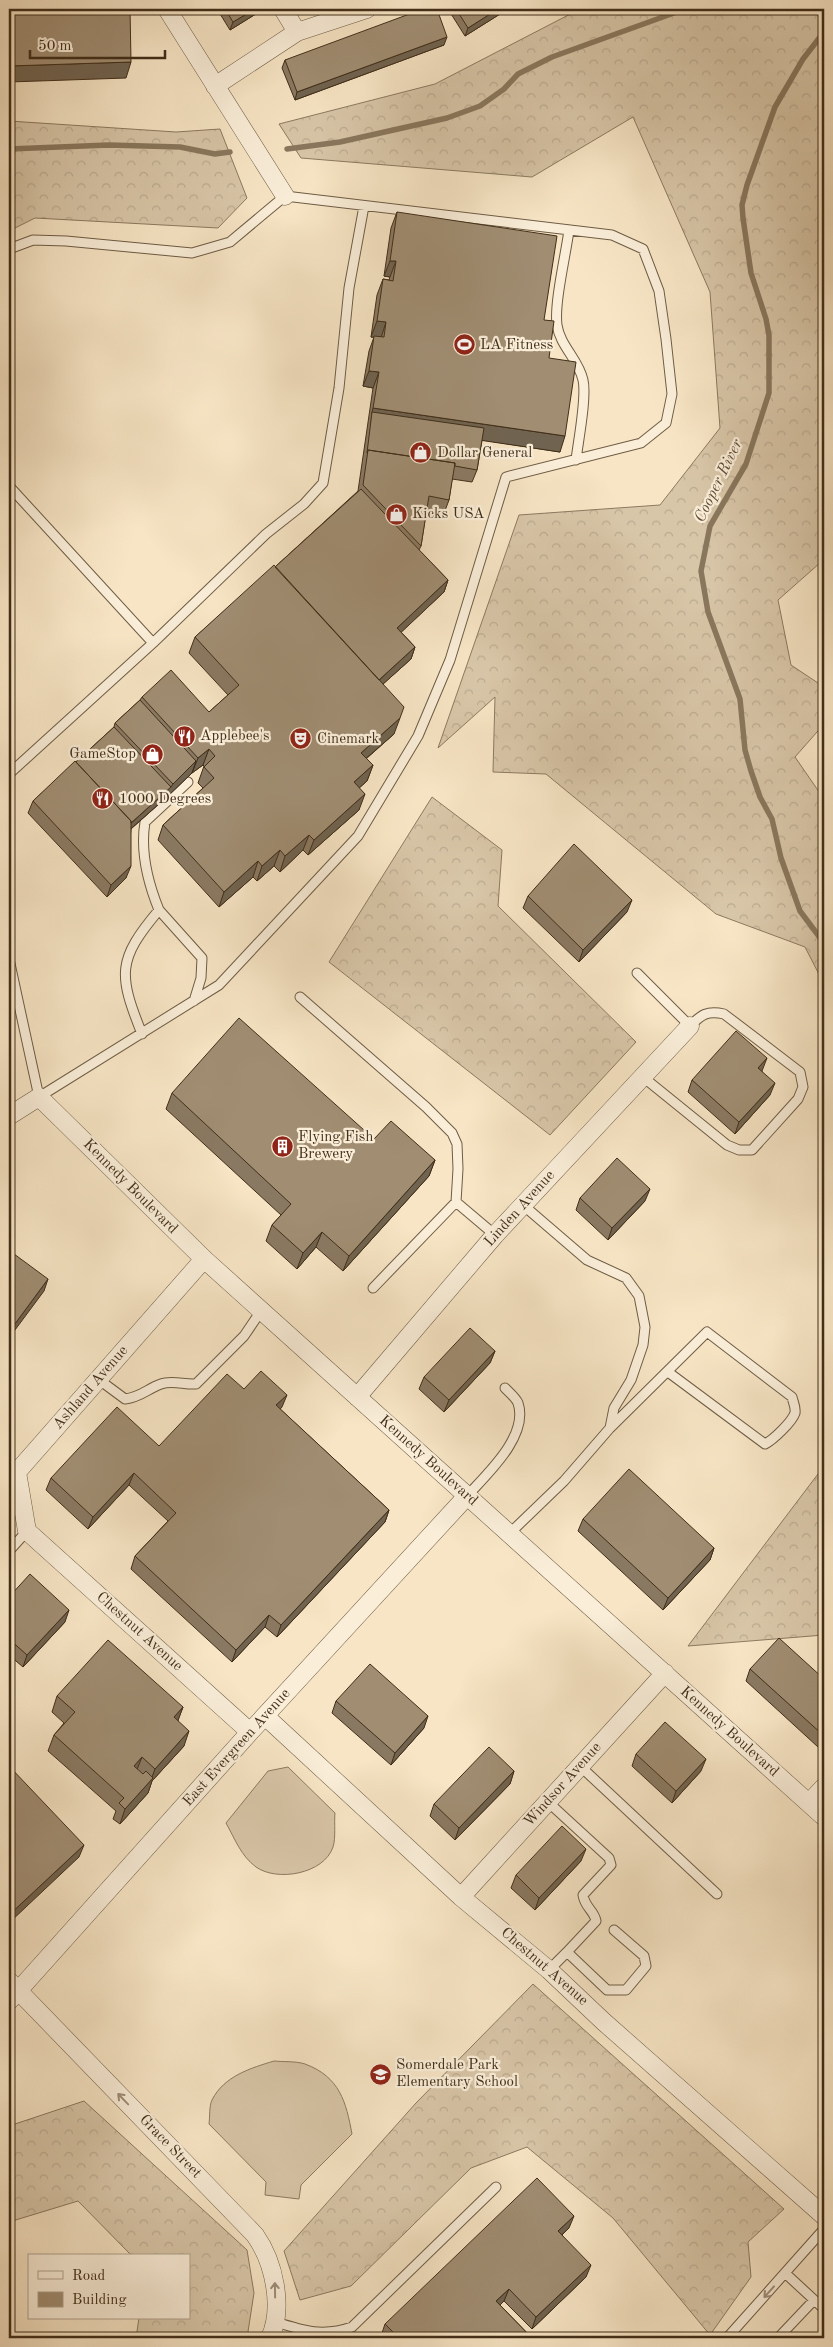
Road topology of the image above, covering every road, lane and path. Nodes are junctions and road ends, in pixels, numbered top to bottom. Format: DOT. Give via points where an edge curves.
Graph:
graph roads {
  1 [pos="166,9"];
  2 [pos="283,9"];
  3 [pos="367,9"];
  4 [pos="297,32"];
  5 [pos="215,86"];
  6 [pos="285,196"];
  7 [pos="364,206"];
  8 [pos="570,230"];
  9 [pos="9,249"];
  10 [pos="576,460"];
  11 [pos="9,486"];
  12 [pos="153,643"];
  13 [pos="9,774"];
  14 [pos="188,782"];
  15 [pos="159,910"];
  16 [pos="9,960"];
  17 [pos="638,972"];
  18 [pos="300,997"];
  19 [pos="194,1001"];
  20 [pos="690,1026"];
  21 [pos="142,1034"];
  22 [pos="643,1076"];
  23 [pos="39,1097"];
  24 [pos="9,1116"];
  25 [pos="456,1202"];
  26 [pos="523,1205"];
  27 [pos="495,1235"];
  28 [pos="204,1259"];
  29 [pos="373,1288"];
  30 [pos="262,1311"];
  31 [pos="668,1372"];
  32 [pos="98,1379"];
  33 [pos="506,1388"];
  34 [pos="357,1397"];
  35 [pos="610,1428"];
  36 [pos="467,1496"];
  37 [pos="28,1531"];
  38 [pos="509,1534"];
  39 [pos="9,1551"];
  40 [pos="664,1673"];
  41 [pos="265,1716"];
  42 [pos="250,1732"];
  43 [pos="580,1766"];
  44 [pos="824,1787"];
  45 [pos="548,1802"];
  46 [pos="809,1803"];
  47 [pos="824,1817"];
  48 [pos="717,1894"];
  49 [pos="461,1897"];
  50 [pos="614,1930"];
  51 [pos="567,1952"];
  52 [pos="550,1970"];
  53 [pos="12,1991"];
  54 [pos="496,2187"];
  55 [pos="824,2216"];
  56 [pos="824,2230"];
  57 [pos="785,2273"];
  58 [pos="814,2300"];
  59 [pos="824,2309"];
  60 [pos="273,2330"];
  61 [pos="727,2338"];
  62 [pos="778,2338"];
  1 -- 5 [label="street"];
  2 -- 4 [label="street"];
  3 -- 4 [label="street"];
  4 -- 5 [label="street"];
  5 -- 6 [label="street"];
  6 -- 7 [label="lane"];
  6 -- 9 [label="lane" via="230,242 192,253 34,240"];
  7 -- 8 [label="lane"];
  7 -- 12 [label="lane" via="323,483"];
  8 -- 10 [label="lane" via="557,325 584,381"];
  8 -- 10 [label="lane" via="612,235 643,249 659,291 672,394 666,424 641,443"];
  10 -- 19 [label="lane" via="506,477 450,660 418,736 358,836 219,985"];
  11 -- 12 [label="lane"];
  12 -- 13 [label="lane"];
  14 -- 15 [label="lane" via="145,822 149,886"];
  15 -- 19 [label="lane" via="202,958 201,978"];
  15 -- 21 [label="lane" via="129,953 124,973 129,1003"];
  16 -- 23 [label="lane"];
  17 -- 20 [label="lane"];
  18 -- 25 [label="lane" via="452,1133 457,1144"];
  19 -- 21 [label="lane"];
  20 -- 22 [label="street, Linden Avenue"];
  20 -- 22 [label="lane" via="703,1014 724,1014 800,1072 803,1087 798,1099 752,1150 739,1150 727,1146"];
  21 -- 23 [label="lane"];
  22 -- 26 [label="street, Linden Avenue"];
  23 -- 24 [label="street"];
  23 -- 28 [label="street, Kennedy Boulevard"];
  25 -- 27 [label="lane"];
  25 -- 29 [label="lane"];
  26 -- 27 [label="street, Linden Avenue"];
  26 -- 35 [label="lane" via="587,1260 626,1278 639,1296 645,1327 643,1344 631,1380 614,1408"];
  27 -- 34 [label="street, Linden Avenue"];
  28 -- 30 [label="street, Kennedy Boulevard"];
  28 -- 32 [label="street, Ashland Avenue"];
  30 -- 32 [label="lane" via="244,1336 196,1384 161,1384 137,1397 125,1399"];
  30 -- 34 [label="street, Kennedy Boulevard"];
  31 -- 31 [label="lane" via="764,1444 772,1441 795,1414 792,1397 707,1332"];
  31 -- 35 [label="lane"];
  32 -- 37 [label="street, Ashland Avenue" via="17,1472"];
  33 -- 36 [label="lane" via="518,1402 519,1424 507,1451"];
  34 -- 36 [label="street, Kennedy Boulevard"];
  35 -- 38 [label="lane" via="564,1481"];
  36 -- 38 [label="street, Kennedy Boulevard"];
  36 -- 41 [label="street, East Evergreen Avenue"];
  37 -- 39 [label="lane"];
  37 -- 42 [label="street, Chestnut Avenue"];
  38 -- 40 [label="street, Kennedy Boulevard"];
  40 -- 43 [label="street, Windsor Avenue"];
  40 -- 46 [label="street, Kennedy Boulevard"];
  41 -- 42 [label="street, East Evergreen Avenue"];
  41 -- 49 [label="street, Chestnut Avenue"];
  42 -- 53 [label="street, East Evergreen Avenue"];
  43 -- 45 [label="street, Windsor Avenue"];
  43 -- 48 [label="lane"];
  44 -- 46 [label="street"];
  45 -- 49 [label="street, Windsor Avenue"];
  45 -- 51 [label="lane" via="609,1858 611,1864 584,1895 584,1904 596,1921"];
  46 -- 47 [label="street, Kennedy Boulevard"];
  49 -- 52 [label="street, Chestnut Avenue"];
  50 -- 51 [label="lane" via="644,1956 646,1966 626,1990 607,1990"];
  51 -- 52 [label="lane"];
  52 -- 55 [label="street, Chestnut Avenue" via="604,2022"];
  60 -- 53 [label="street, Grace Street, one-way" via="275,2281 266,2251 255,2235"];
  54 -- 60 [label="lane" via="352,2327 322,2334 298,2329"];
  56 -- 57 [label="lane"];
  57 -- 58 [label="lane"];
  57 -- 61 [label="lane, one-way"];
  58 -- 59 [label="lane"];
  58 -- 62 [label="lane"];
}
